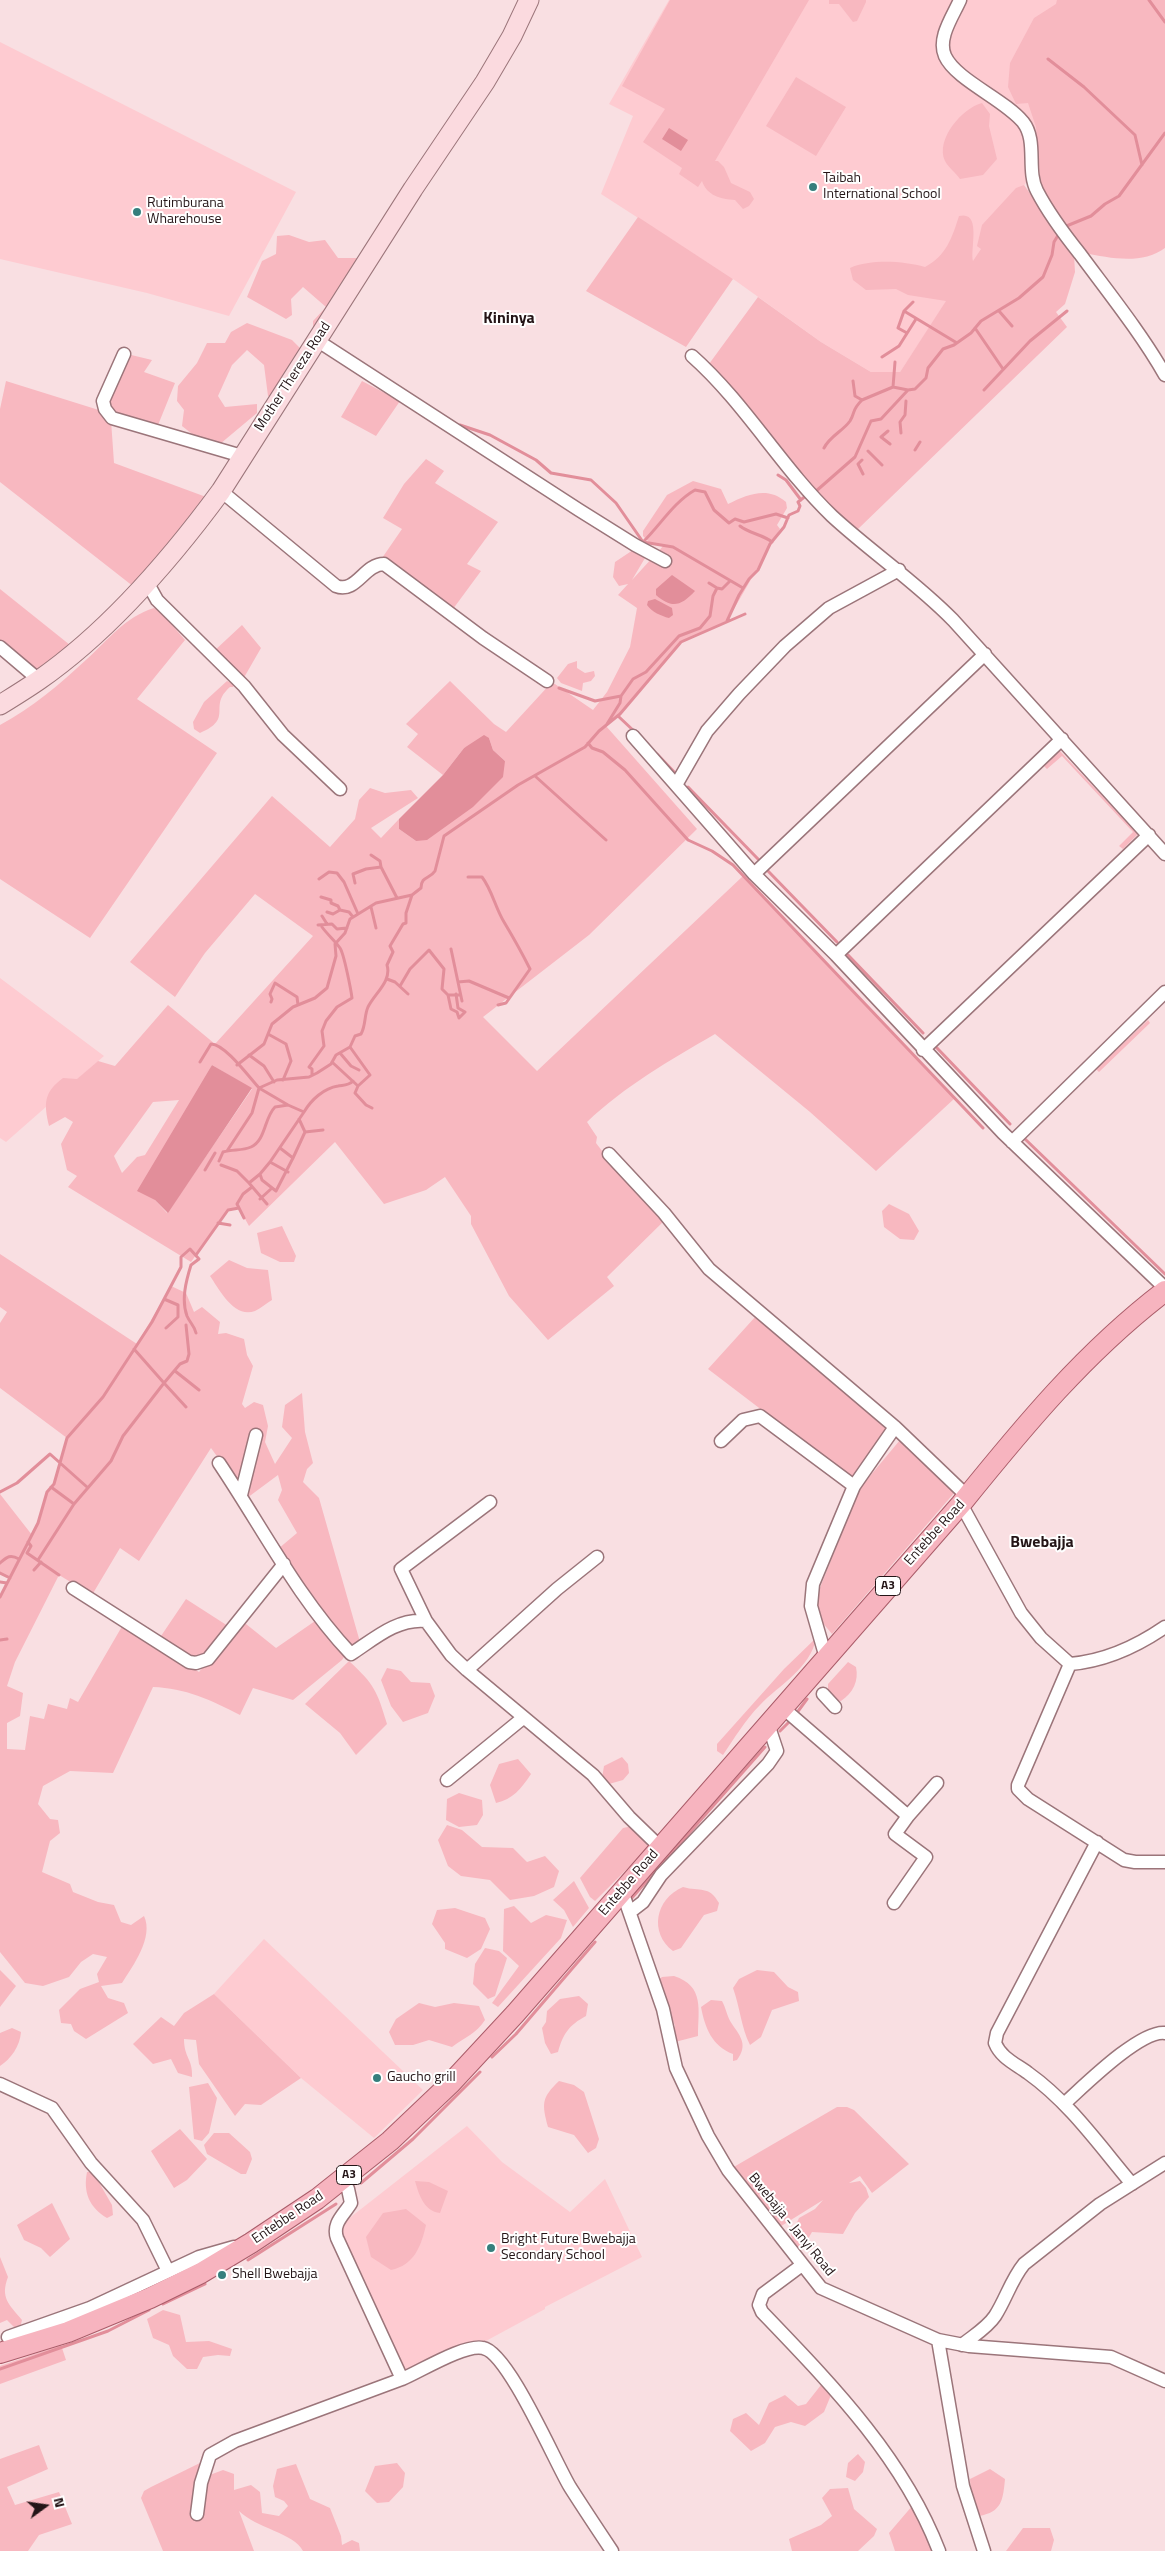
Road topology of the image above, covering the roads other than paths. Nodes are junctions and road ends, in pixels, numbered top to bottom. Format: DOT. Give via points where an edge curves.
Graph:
graph roads {
  1 [pos="529,0"];
  2 [pos="960,0"];
  3 [pos="318,341"];
  4 [pos="124,354"];
  5 [pos="692,356"];
  6 [pos="1165,374"];
  7 [pos="242,456"];
  8 [pos="221,491"];
  9 [pos="665,561"];
  10 [pos="899,570"];
  11 [pos="147,582"];
  12 [pos="0,647"];
  13 [pos="985,654"];
  14 [pos="39,680"];
  15 [pos="546,681"];
  16 [pos="0,705"];
  17 [pos="633,736"];
  18 [pos="1062,739"];
  19 [pos="676,785"];
  20 [pos="340,789"];
  21 [pos="1148,835"];
  22 [pos="1165,854"];
  23 [pos="754,874"];
  24 [pos="836,955"];
  25 [pos="1165,992"];
  26 [pos="923,1050"];
  27 [pos="1012,1142"];
  28 [pos="609,1154"];
  29 [pos="1165,1290"];
  30 [pos="895,1428"];
  31 [pos="256,1435"];
  32 [pos="721,1441"];
  33 [pos="219,1463"];
  34 [pos="854,1486"];
  35 [pos="241,1495"];
  36 [pos="964,1500"];
  37 [pos="490,1502"];
  38 [pos="596,1557"];
  39 [pos="284,1564"];
  40 [pos="73,1588"];
  41 [pos="426,1621"];
  42 [pos="1165,1627"];
  43 [pos="826,1658"];
  44 [pos="1070,1664"];
  45 [pos="467,1670"];
  46 [pos="824,1694"];
  47 [pos="835,1707"];
  48 [pos="783,1708"];
  49 [pos="523,1718"];
  50 [pos="768,1724"];
  51 [pos="447,1780"];
  52 [pos="937,1783"];
  53 [pos="908,1816"];
  54 [pos="1097,1842"];
  55 [pos="661,1848"];
  56 [pos="1165,1862"];
  57 [pos="622,1891"];
  58 [pos="894,1903"];
  59 [pos="630,1912"];
  60 [pos="1165,2033"];
  61 [pos="0,2084"];
  62 [pos="1065,2103"];
  63 [pos="1165,2163"];
  64 [pos="341,2181"];
  65 [pos="1132,2184"];
  66 [pos="251,2243"];
  67 [pos="802,2265"];
  68 [pos="168,2271"];
  69 [pos="938,2340"];
  70 [pos="4,2345"];
  71 [pos="962,2345"];
  72 [pos="402,2379"];
  73 [pos="1165,2381"];
  74 [pos="197,2514"];
  75 [pos="612,2551"];
  76 [pos="939,2551"];
  77 [pos="984,2551"];
  1 -- 3 [label="street, Mother Thereza Road" via="485,82 413,189"];
  2 -- 6 [label="street" via="943,37 945,55 955,70 1010,108 1026,126 1031,145 1032,180 1057,225"];
  3 -- 7 [label="street, Mother Thereza Road"];
  3 -- 9 [label="street" via="635,546"];
  4 -- 7 [label="street" via="103,401 112,418"];
  5 -- 10 [label="street" via="715,376 832,516"];
  7 -- 8 [label="street, Mother Thereza Road"];
  8 -- 11 [label="street, Mother Thereza Road"];
  8 -- 15 [label="street" via="336,586 351,586 371,567 384,564 482,638"];
  10 -- 13 [label="street"];
  10 -- 19 [label="street" via="829,608 785,646 707,731"];
  11 -- 14 [label="street, Mother Thereza Road" via="98,631"];
  11 -- 20 [label="street" via="157,600 244,686 283,735"];
  12 -- 14 [label="street"];
  13 -- 18 [label="street"];
  13 -- 23 [label="street"];
  14 -- 16 [label="street, Mother Thereza Road"];
  17 -- 19 [label="street"];
  18 -- 21 [label="street"];
  18 -- 24 [label="street"];
  19 -- 23 [label="street"];
  21 -- 22 [label="street"];
  21 -- 26 [label="street"];
  23 -- 24 [label="street"];
  24 -- 26 [label="street"];
  25 -- 27 [label="street"];
  26 -- 27 [label="street"];
  27 -- 29 [label="street"];
  28 -- 30 [label="street" via="664,1213 709,1269"];
  29 -- 36 [label="main road, Entebbe Road / A3" via="1084,1362 1030,1418"];
  30 -- 34 [label="street"];
  30 -- 36 [label="street"];
  31 -- 35 [label="street"];
  32 -- 34 [label="street" via="743,1420 760,1416"];
  33 -- 35 [label="street"];
  34 -- 43 [label="street" via="811,1591 814,1618"];
  35 -- 39 [label="street"];
  36 -- 43 [label="main road, Entebbe Road / A3"];
  36 -- 44 [label="street" via="1021,1613 1041,1638"];
  37 -- 41 [label="street" via="401,1569"];
  38 -- 45 [label="street"];
  39 -- 40 [label="street" via="208,1658 196,1664"];
  39 -- 41 [label="street" via="351,1654 396,1625"];
  41 -- 45 [label="street" via="451,1655"];
  42 -- 44 [label="street" via="1145,1641 1111,1657"];
  43 -- 48 [label="main road, Entebbe Road / A3"];
  44 -- 54 [label="street" via="1018,1789 1028,1799"];
  45 -- 49 [label="street"];
  46 -- 47 [label="street"];
  48 -- 50 [label="main road, Entebbe Road / A3"];
  48 -- 53 [label="street"];
  49 -- 51 [label="street"];
  49 -- 55 [label="street" via="593,1775"];
  50 -- 55 [label="main road, Entebbe Road / A3"];
  50 -- 59 [label="street" via="777,1751 768,1764 660,1875 643,1902"];
  52 -- 53 [label="street"];
  53 -- 58 [label="street" via="895,1834 926,1857"];
  54 -- 56 [label="street" via="1124,1860"];
  54 -- 62 [label="street" via="995,2042 1002,2055"];
  55 -- 57 [label="main road, Entebbe Road / A3"];
  57 -- 59 [label="street, Bwebajja - Janyi Road"];
  57 -- 64 [label="main road, Entebbe Road / A3" via="451,2082 390,2141"];
  59 -- 67 [label="street, Bwebajja - Janyi Road" via="663,2009 676,2068 704,2128 727,2168"];
  60 -- 62 [label="street" via="1154,2033 1117,2056"];
  61 -- 68 [label="street" via="52,2108 91,2162 144,2220"];
  62 -- 65 [label="street"];
  63 -- 65 [label="street"];
  64 -- 66 [label="main road, Entebbe Road / A3"];
  64 -- 72 [label="street" via="348,2189 351,2202 336,2224 336,2238"];
  65 -- 71 [label="street" via="1100,2204 1024,2264 995,2315"];
  66 -- 68 [label="street" via="199,2257"];
  66 -- 70 [label="main road, Entebbe Road / A3" via="150,2298 68,2332"];
  67 -- 69 [label="street, Bwebajja - Janyi Road" via="821,2288 831,2294"];
  67 -- 76 [label="street" via="763,2294 759,2305 762,2312 860,2419 908,2488"];
  68 -- 70 [label="street"];
  69 -- 71 [label="street, Bwebajja - Janyi Road"];
  69 -- 77 [label="street" via="962,2480"];
  71 -- 73 [label="street, Bwebajja - Janyi Road" via="1111,2357"];
  72 -- 74 [label="street" via="235,2441 210,2455 201,2483"];
  72 -- 75 [label="street" via="464,2351 483,2348 493,2352 519,2390 570,2486"];
}
